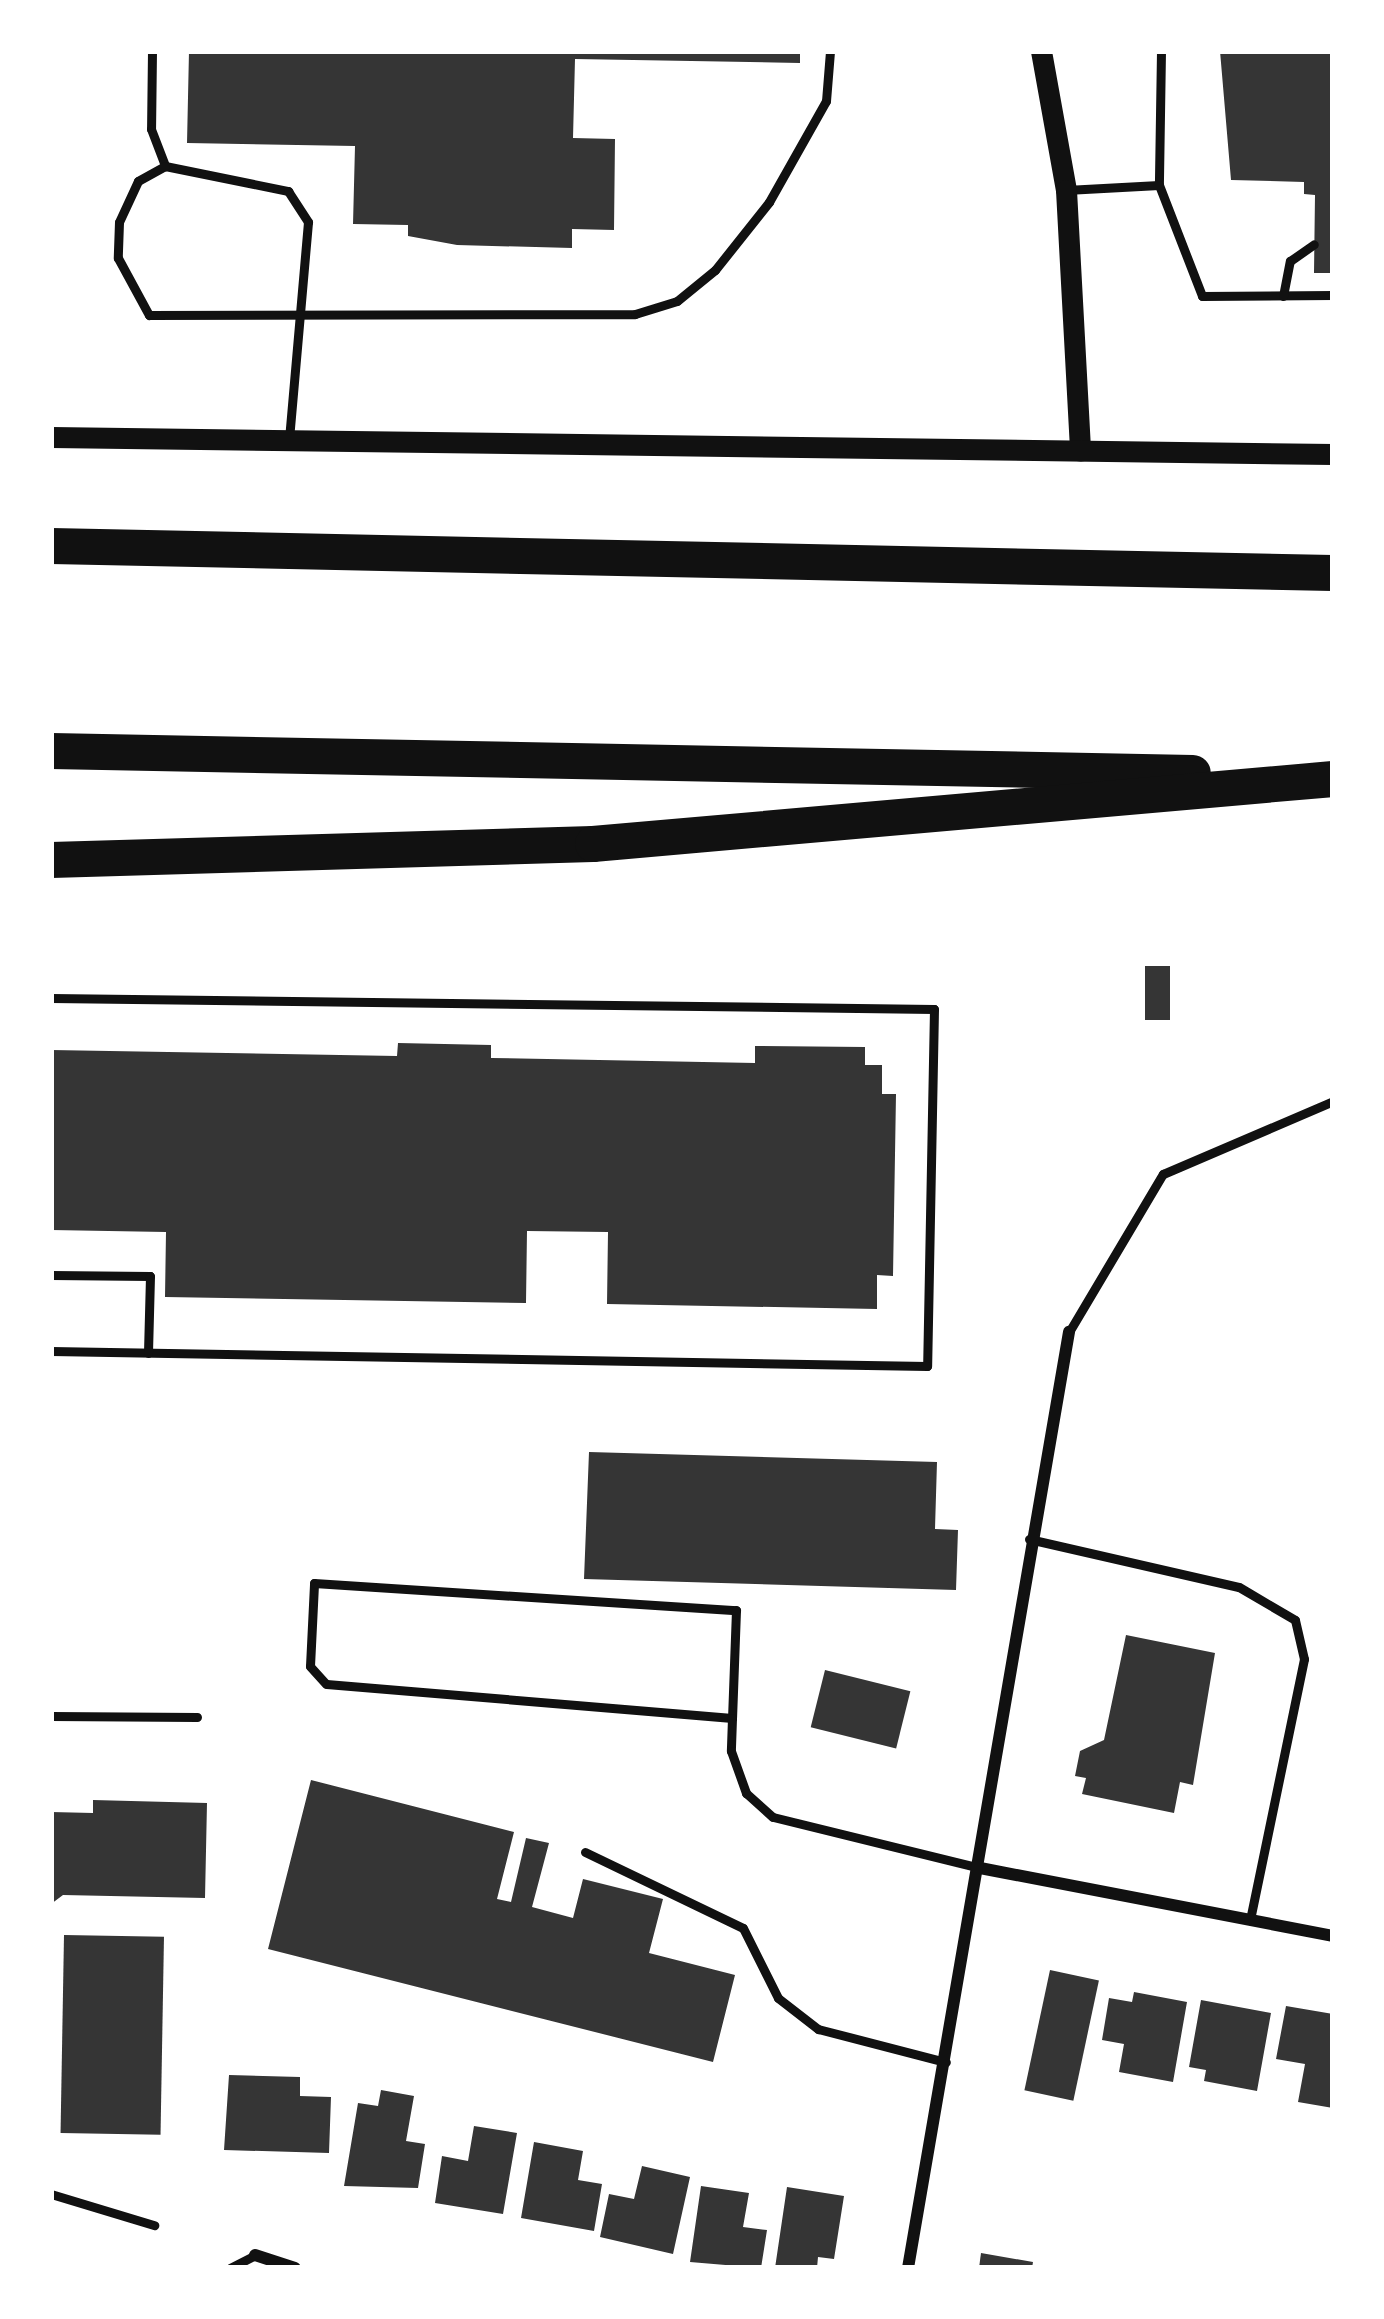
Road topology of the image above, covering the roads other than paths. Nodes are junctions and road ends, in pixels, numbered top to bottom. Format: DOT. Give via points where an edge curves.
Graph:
graph roads {
  1 [pos="152,51"];
  2 [pos="830,51"];
  3 [pos="1041,51"];
  4 [pos="1161,51"];
  5 [pos="165,166"];
  6 [pos="1159,185"];
  7 [pos="1066,190"];
  8 [pos="1314,244"];
  9 [pos="1333,295"];
  10 [pos="1283,296"];
  11 [pos="298,314"];
  12 [pos="51,436"];
  13 [pos="289,441"];
  14 [pos="1080,451"];
  15 [pos="1333,454"];
  16 [pos="51,546"];
  17 [pos="1333,573"];
  18 [pos="51,751"];
  19 [pos="1333,777"];
  20 [pos="51,860"];
  21 [pos="51,998"];
  22 [pos="1333,1101"];
  23 [pos="51,1274"];
  24 [pos="1069,1332"];
  25 [pos="51,1351"];
  26 [pos="148,1353"];
  27 [pos="1029,1539"];
  28 [pos="51,1716"];
  29 [pos="197,1717"];
  30 [pos="732,1718"];
  31 [pos="585,1852"];
  32 [pos="980,1868"];
  33 [pos="1250,1920"];
  34 [pos="1333,1936"];
  35 [pos="946,2062"];
  36 [pos="51,2194"];
  37 [pos="154,2225"];
  38 [pos="255,2255"];
  39 [pos="230,2268"];
  40 [pos="295,2268"];
  41 [pos="908,2268"];
  1 -- 5 [label="lane" via="152,129"];
  2 -- 11 [label="lane" via="826,101 802,153 715,270 677,301 596,318"];
  3 -- 7 [label="street"];
  4 -- 6 [label="lane"];
  5 -- 11 [label="lane" via="288,190 308,222"];
  5 -- 11 [label="lane" via="138,181 119,222 118,258 149,315"];
  6 -- 7 [label="lane"];
  6 -- 10 [label="lane" via="1202,296"];
  7 -- 14 [label="street"];
  8 -- 10 [label="lane" via="1290,261"];
  9 -- 10 [label="lane"];
  11 -- 13 [label="lane"];
  12 -- 13 [label="street"];
  13 -- 14 [label="street"];
  14 -- 15 [label="street"];
  16 -- 17 [label="highway"];
  18 -- 19 [label="highway"];
  19 -- 20 [label="highway" via="570,845"];
  21 -- 26 [label="lane" via="934,1009 927,1366"];
  22 -- 24 [label="lane" via="1163,1174"];
  23 -- 26 [label="lane" via="150,1276"];
  24 -- 27 [label="street"];
  25 -- 26 [label="lane"];
  27 -- 32 [label="street"];
  27 -- 33 [label="lane" via="1239,1587 1295,1620 1304,1659"];
  28 -- 29 [label="lane"];
  30 -- 30 [label="lane" via="736,1610 314,1583 310,1666 326,1684"];
  30 -- 32 [label="lane" via="746,1793 773,1817"];
  31 -- 35 [label="lane" via="742,1928 778,1998 818,2029"];
  32 -- 33 [label="street"];
  32 -- 35 [label="street"];
  33 -- 34 [label="street"];
  35 -- 41 [label="street"];
  36 -- 37 [label="lane"];
  38 -- 39 [label="lane"];
  38 -- 40 [label="street"];
}
